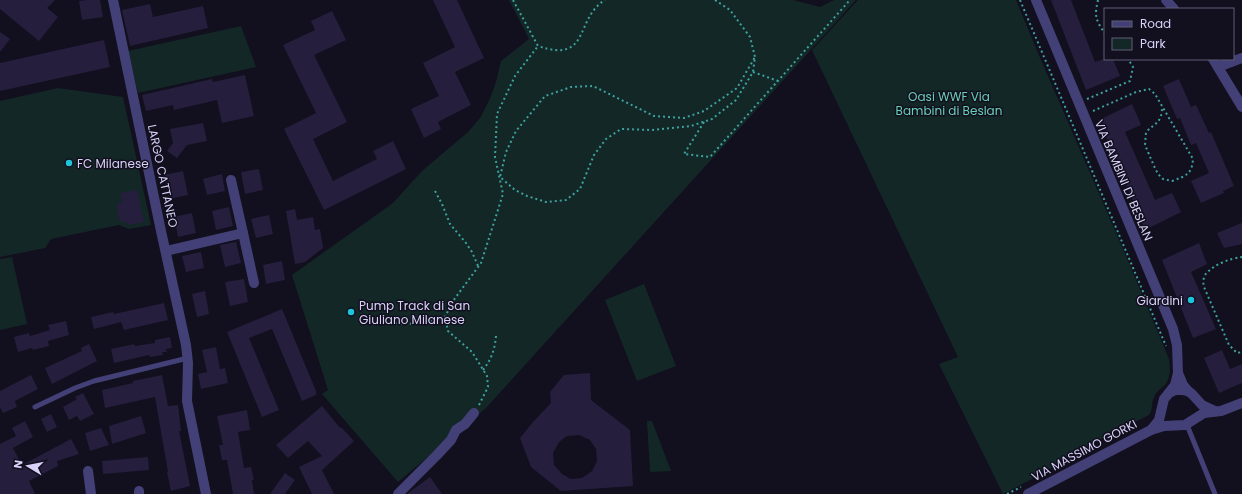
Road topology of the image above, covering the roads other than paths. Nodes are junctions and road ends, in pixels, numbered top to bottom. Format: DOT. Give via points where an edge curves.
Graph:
graph roads {
  1 [pos="113,0"];
  2 [pos="1036,0"];
  3 [pos="1166,0"];
  4 [pos="1173,8"];
  5 [pos="1232,60"];
  6 [pos="1216,63"];
  7 [pos="1242,107"];
  8 [pos="231,180"];
  9 [pos="243,233"];
  10 [pos="166,251"];
  11 [pos="254,283"];
  12 [pos="188,358"];
  13 [pos="1178,372"];
  14 [pos="1168,394"];
  15 [pos="1192,395"];
  16 [pos="1242,403"];
  17 [pos="1162,406"];
  18 [pos="35,407"];
  19 [pos="1215,411"];
  20 [pos="474,413"];
  21 [pos="1186,423"];
  22 [pos="1151,430"];
  23 [pos="88,471"];
  24 [pos="1025,490"];
  25 [pos="91,494"];
  26 [pos="206,494"];
  27 [pos="398,494"];
  28 [pos="1215,494"];
  1 -- 10 [label="street, LARGO CATTANEO"];
  2 -- 13 [label="street, VIA BAMBINI DI BESLAN" via="1173,329 1177,346"];
  3 -- 4 [label="street"];
  5 -- 6 [label="street"];
  6 -- 7 [label="street"];
  8 -- 9 [label="street"];
  9 -- 10 [label="street"];
  9 -- 11 [label="street"];
  10 -- 12 [label="street, LARGO CATTANEO"];
  12 -- 18 [label="lane" via="87,383"];
  12 -- 26 [label="street, LARGO CATTANEO" via="187,401"];
  13 -- 14 [label="street, VIA BAMBINI DI BESLAN" via="1175,385"];
  13 -- 15 [label="street, VIA BAMBINI DI BESLAN" via="1183,385"];
  14 -- 15 [label="street" via="1183,390"];
  14 -- 17 [label="street, VIA MASSIMO GORKI"];
  15 -- 19 [label="street" via="1202,405"];
  15 -- 21 [label="street" via="1198,408 1197,415"];
  16 -- 19 [label="street, VIA MASSIMO GORKI"];
  17 -- 21 [label="street" via="1162,412 1170,423"];
  17 -- 22 [label="street, VIA MASSIMO GORKI" via="1159,420"];
  19 -- 21 [label="street, VIA MASSIMO GORKI" via="1204,413"];
  20 -- 27 [label="street"];
  21 -- 22 [label="street, VIA MASSIMO GORKI"];
  21 -- 28 [label="lane"];
  22 -- 24 [label="street, VIA MASSIMO GORKI"];
  23 -- 25 [label="street"];
}
